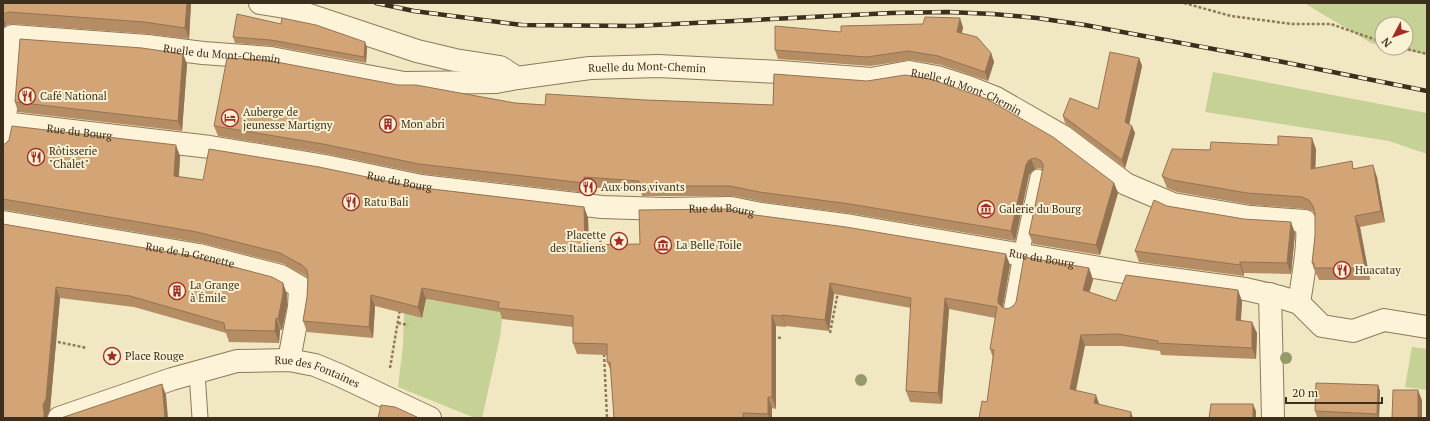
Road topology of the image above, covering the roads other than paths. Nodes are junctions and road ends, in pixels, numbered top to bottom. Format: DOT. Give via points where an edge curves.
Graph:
graph roads {
  1 [pos="260,3"];
  2 [pos="517,78"];
  3 [pos="3,130"];
  4 [pos="1038,177"];
  5 [pos="3,222"];
  6 [pos="1021,255"];
  7 [pos="1270,294"];
  8 [pos="1299,303"];
  9 [pos="1011,311"];
  10 [pos="1427,327"];
  11 [pos="289,360"];
  12 [pos="197,373"];
  13 [pos="60,418"];
  14 [pos="200,418"];
  15 [pos="430,418"];
  16 [pos="1273,418"];
  1 -- 2 [label="street" via="285,7 417,51 500,67"];
  2 -- 3 [label="street, Ruelle du Mont-Chemin" via="496,82 404,83 271,58 12,36"];
  2 -- 8 [label="street, Ruelle du Mont-Chemin" via="590,68 658,66 871,79 909,72 937,77 996,98 1064,137 1126,184 1173,204 1250,217 1305,221 1308,227"];
  3 -- 6 [label="street, Rue du Bourg" via="210,147 325,166 421,186 602,207 731,208"];
  4 -- 6 [label="lane"];
  5 -- 11 [label="street, Rue de la Grenette" via="199,255 281,276 300,287"];
  6 -- 7 [label="street, Rue du Bourg"];
  6 -- 9 [label="lane"];
  7 -- 8 [label="street, Rue du Bourg"];
  7 -- 16 [label="street"];
  8 -- 10 [label="street, Rue du Bourg" via="1322,326 1353,331 1384,320"];
  11 -- 12 [label="street, Rue des Fontaines" via="238,362"];
  11 -- 15 [label="street, Rue des Fontaines" via="315,365"];
  12 -- 13 [label="street, Rue des Fontaines" via="172,379"];
  12 -- 14 [label="lane"];
}
